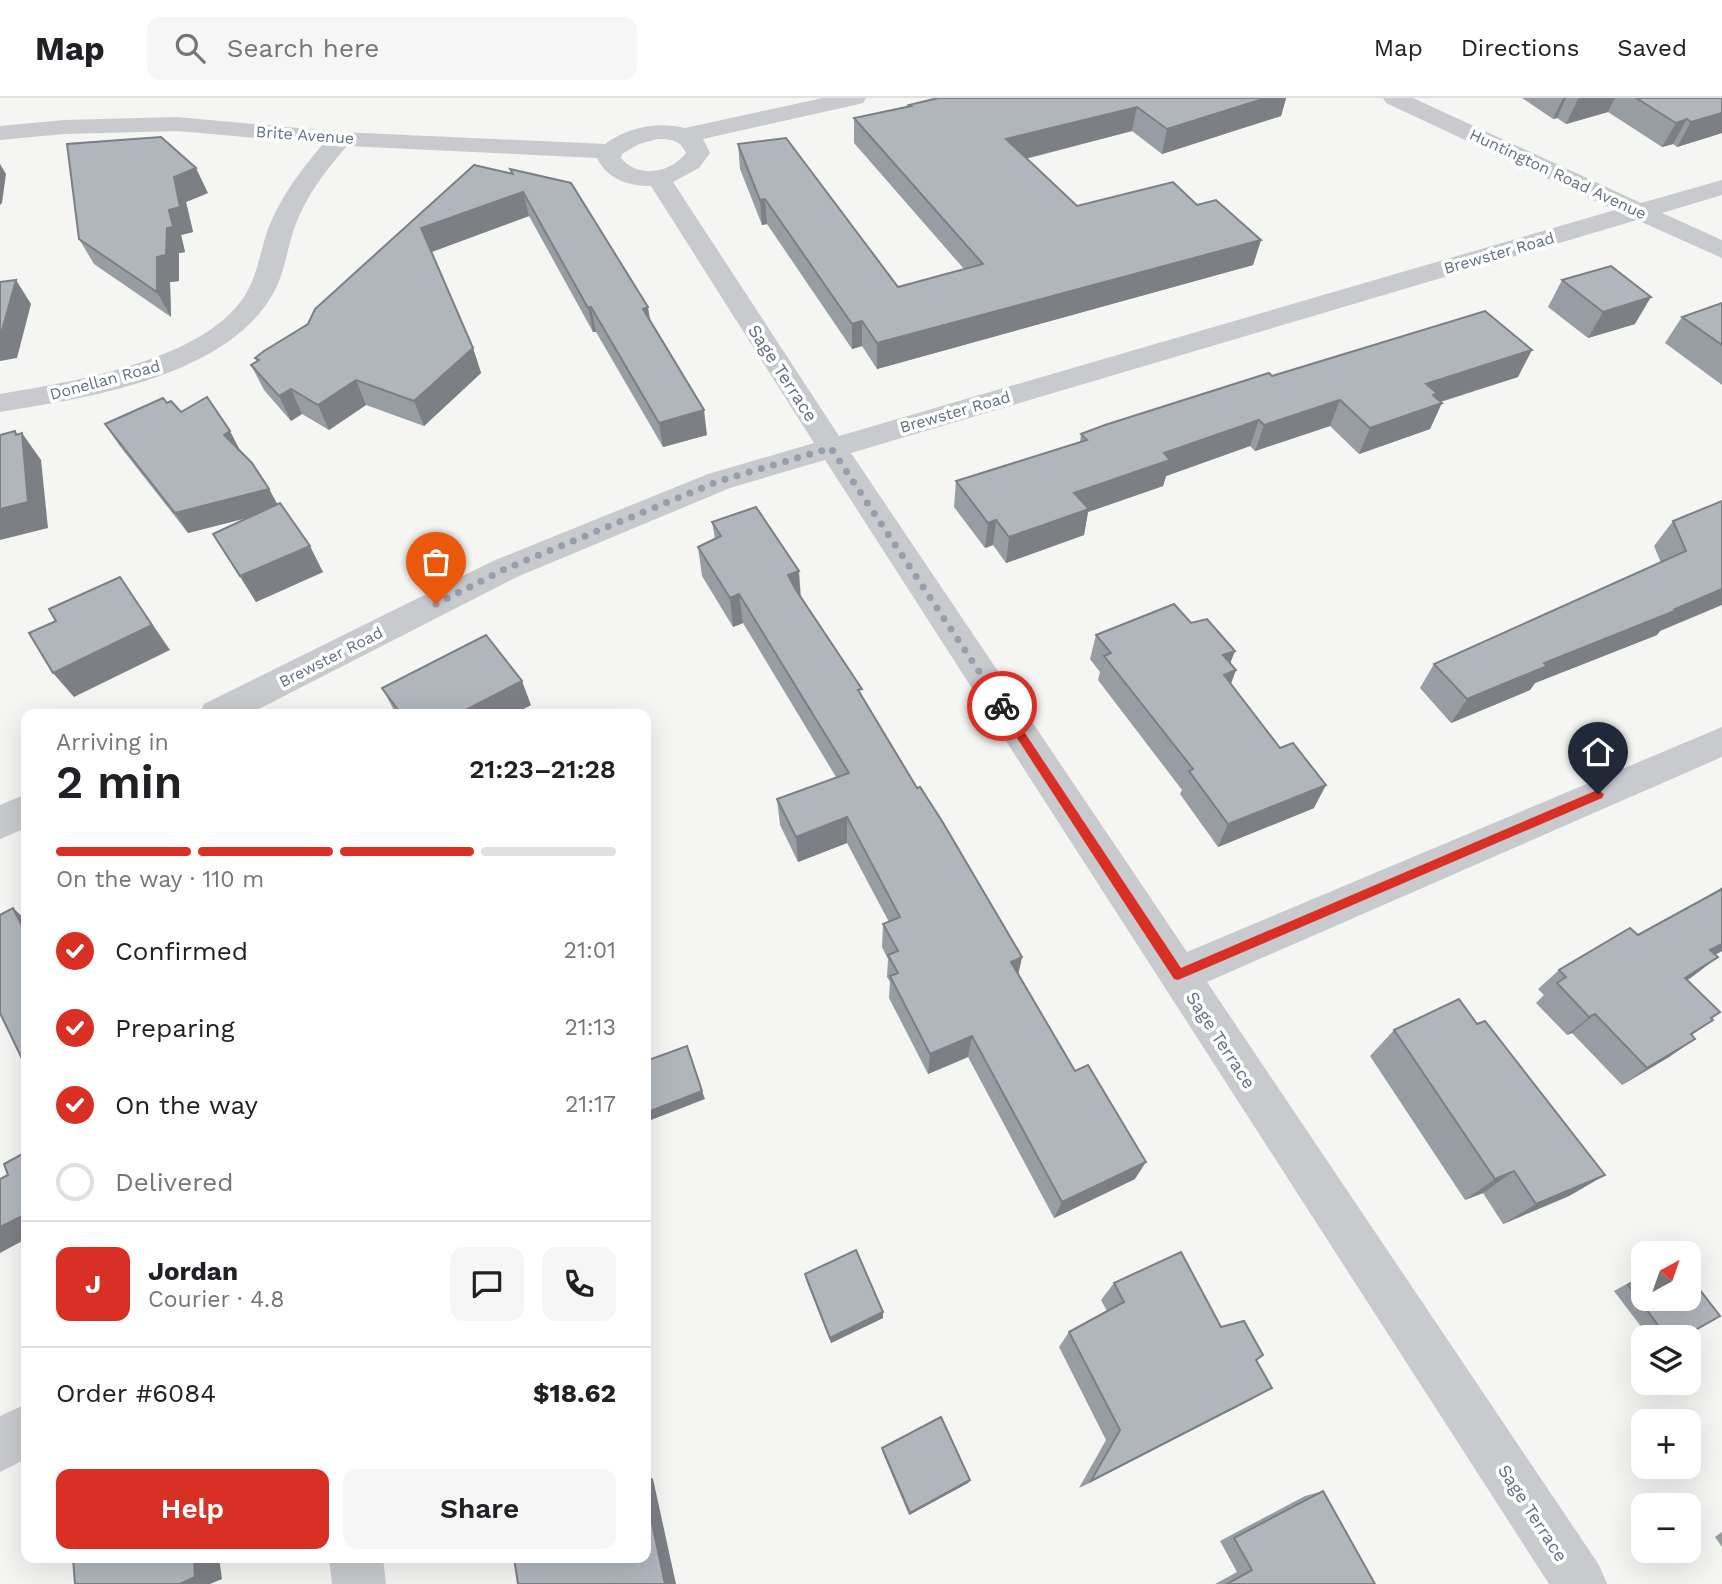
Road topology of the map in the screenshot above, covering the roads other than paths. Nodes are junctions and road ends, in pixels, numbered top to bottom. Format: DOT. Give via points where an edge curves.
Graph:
graph roads {
  1 [pos="855,98"];
  2 [pos="1394,98"];
  3 [pos="0,133"];
  4 [pos="682,136"];
  5 [pos="341,139"];
  6 [pos="610,151"];
  7 [pos="659,177"];
  8 [pos="1722,187"];
  9 [pos="1640,212"];
  10 [pos="1722,250"];
  11 [pos="0,403"];
  12 [pos="831,448"];
  13 [pos="227,709"];
  14 [pos="1722,741"];
  15 [pos="21,812"];
  16 [pos="0,823"];
  17 [pos="1178,975"];
  18 [pos="21,1432"];
  19 [pos="0,1446"];
  20 [pos="357,1563"];
  21 [pos="359,1584"];
  22 [pos="1580,1584"];
  1 -- 4 [label="street"];
  2 -- 9 [label="street, Huntington Road Avenue"];
  3 -- 5 [label="street, Brite Avenue" via="177,124"];
  4 -- 6 [label="street" via="660,131 632,135"];
  4 -- 7 [label="street" via="697,148 693,164"];
  5 -- 6 [label="street, Brite Avenue"];
  5 -- 11 [label="street, Donellan Road" via="304,184 285,218 259,296 227,331 169,362 139,372"];
  6 -- 7 [label="street" via="609,159 618,171"];
  7 -- 12 [label="street, Sage Terrace"];
  8 -- 9 [label="street, Brewster Road"];
  9 -- 10 [label="street, Huntington Road Avenue"];
  9 -- 12 [label="street, Brewster Road"];
  12 -- 13 [label="street, Brewster Road" via="719,481 505,569"];
  12 -- 17 [label="street, Sage Terrace"];
  14 -- 17 [label="street"];
  15 -- 16 [label="street"];
  17 -- 22 [label="street, Sage Terrace"];
  18 -- 19 [label="street"];
  20 -- 21 [label="street"];
}
